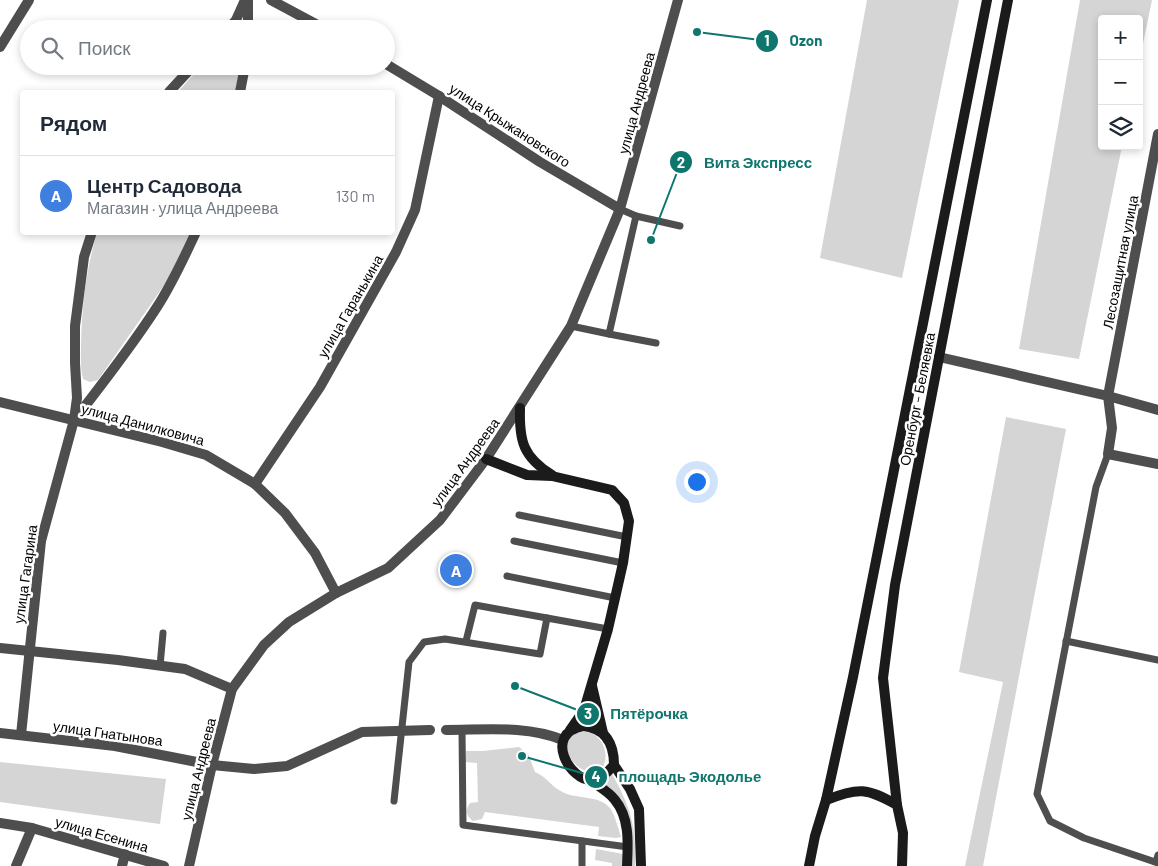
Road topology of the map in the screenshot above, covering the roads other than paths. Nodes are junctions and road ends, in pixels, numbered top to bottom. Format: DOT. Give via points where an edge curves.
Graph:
graph roads {
  1 [pos="29,0"];
  2 [pos="244,0"];
  3 [pos="248,0"];
  4 [pos="271,0"];
  5 [pos="678,0"];
  6 [pos="987,0"];
  7 [pos="1008,0"];
  8 [pos="236,20"];
  9 [pos="248,20"];
  10 [pos="308,20"];
  11 [pos="0,47"];
  12 [pos="395,69"];
  13 [pos="185,75"];
  14 [pos="243,75"];
  15 [pos="171,90"];
  16 [pos="240,90"];
  17 [pos="439,96"];
  18 [pos="1158,134"];
  19 [pos="620,209"];
  20 [pos="636,216"];
  21 [pos="680,226"];
  22 [pos="91,235"];
  23 [pos="195,235"];
  24 [pos="571,326"];
  25 [pos="609,334"];
  26 [pos="656,343"];
  27 [pos="939,357"];
  28 [pos="1108,396"];
  29 [pos="0,402"];
  30 [pos="520,408"];
  31 [pos="1158,410"];
  32 [pos="74,420"];
  33 [pos="1108,454"];
  34 [pos="486,459"];
  35 [pos="1158,464"];
  36 [pos="552,476"];
  37 [pos="255,484"];
  38 [pos="519,515"];
  39 [pos="626,537"];
  40 [pos="514,540"];
  41 [pos="623,562"];
  42 [pos="506,576"];
  43 [pos="336,593"];
  44 [pos="615,598"];
  45 [pos="547,618"];
  46 [pos="608,629"];
  47 [pos="163,633"];
  48 [pos="466,641"];
  49 [pos="1066,642"];
  50 [pos="0,648"];
  51 [pos="29,651"];
  52 [pos="1158,660"];
  53 [pos="160,666"];
  54 [pos="592,686"];
  55 [pos="232,689"];
  56 [pos="430,730"];
  57 [pos="446,730"];
  58 [pos="462,730"];
  59 [pos="570,730"];
  60 [pos="402,731"];
  61 [pos="0,733"];
  62 [pos="603,733"];
  63 [pos="21,735"];
  64 [pos="562,740"];
  65 [pos="212,765"];
  66 [pos="614,765"];
  67 [pos="590,780"];
  68 [pos="826,800"];
  69 [pos="394,801"];
  70 [pos="897,805"];
  71 [pos="0,823"];
  72 [pos="32,828"];
  73 [pos="582,842"];
  74 [pos="628,847"];
  75 [pos="125,854"];
  76 [pos="1158,860"];
  77 [pos="16,866"];
  78 [pos="122,866"];
  79 [pos="164,866"];
  80 [pos="189,866"];
  81 [pos="582,866"];
  82 [pos="628,866"];
  83 [pos="641,866"];
  84 [pos="809,866"];
  85 [pos="902,866"];
  1 -- 11 [label="street"];
  2 -- 8 [label="street"];
  3 -- 9 [label="street"];
  4 -- 10 [label="street"];
  5 -- 19 [label="street, улица Андреева"];
  6 -- 68 [label="main road, Оренбург – Беляевка"];
  7 -- 27 [label="main road, Оренбург – Беляевка"];
  12 -- 17 [label="street, улица Крыжановского"];
  13 -- 15 [label="street"];
  14 -- 16 [label="street"];
  17 -- 19 [label="street, улица Крыжановского"];
  17 -- 37 [label="street, улица Гаранькина" via="415,210 396,252 320,388"];
  18 -- 28 [label="street, Лесозащитная улица"];
  19 -- 20 [label="lane"];
  19 -- 24 [label="street, улица Андреева"];
  20 -- 21 [label="lane"];
  20 -- 25 [label="lane"];
  22 -- 32 [label="street, улица Гагарина" via="84,258 75,326 77,398"];
  23 -- 32 [label="street, улица Гагарина" via="158,307"];
  24 -- 25 [label="lane"];
  24 -- 30 [label="street, улица Андреева"];
  25 -- 26 [label="lane"];
  27 -- 28 [label="street"];
  27 -- 70 [label="main road, Оренбург – Беляевка" via="895,585 883,678"];
  28 -- 31 [label="street"];
  28 -- 33 [label="street, Лесозащитная улица" via="1112,428"];
  29 -- 32 [label="street, улица Данилковича"];
  30 -- 34 [label="street, улица Андреева"];
  30 -- 36 [label="main road" via="520,429 526,452"];
  32 -- 37 [label="street, улица Данилковича" via="206,455"];
  32 -- 51 [label="street, улица Гагарина" via="41,541"];
  33 -- 35 [label="street"];
  33 -- 49 [label="lane" via="1096,487"];
  34 -- 36 [label="main road" via="527,475"];
  34 -- 43 [label="street, улица Андреева" via="440,520 388,568"];
  36 -- 39 [label="main road" via="612,490 624,503 629,521"];
  37 -- 43 [label="street, улица Данилковича" via="285,513 315,553"];
  38 -- 39 [label="lane"];
  39 -- 41 [label="main road"];
  40 -- 41 [label="lane"];
  41 -- 44 [label="main road"];
  42 -- 44 [label="lane"];
  43 -- 55 [label="street, улица Андреева" via="289,622 264,645"];
  44 -- 46 [label="main road"];
  45 -- 46 [label="lane"];
  45 -- 48 [label="lane" via="475,604"];
  45 -- 48 [label="lane" via="540,654"];
  46 -- 54 [label="main road"];
  47 -- 53 [label="lane"];
  48 -- 60 [label="lane" via="445,638 424,642 409,662"];
  49 -- 52 [label="lane"];
  49 -- 76 [label="lane" via="1037,794 1050,821 1084,838"];
  50 -- 51 [label="street"];
  51 -- 53 [label="street"];
  51 -- 63 [label="street, улица Гагарина"];
  53 -- 55 [label="street" via="185,669"];
  54 -- 59 [label="main road" via="584,710"];
  54 -- 62 [label="main road"];
  55 -- 65 [label="street, улица Андреева"];
  56 -- 60 [label="street, улица Гнатынова"];
  57 -- 58 [label="street"];
  58 -- 64 [label="street" via="525,730"];
  58 -- 73 [label="lane" via="463,824"];
  59 -- 62 [label="main road" via="595,727"];
  59 -- 64 [label="main road"];
  60 -- 65 [label="street, улица Гнатынова" via="362,732 286,766 254,769"];
  60 -- 69 [label="lane"];
  61 -- 63 [label="street, улица Гнатынова"];
  62 -- 66 [label="main road" via="610,742"];
  63 -- 65 [label="street, улица Гнатынова" via="115,746"];
  64 -- 67 [label="main road" via="561,750 568,764"];
  65 -- 80 [label="street, улица Андреева"];
  66 -- 67 [label="main road" via="598,779"];
  66 -- 83 [label="main road" via="639,809"];
  67 -- 74 [label="main road" via="615,799 624,815"];
  68 -- 70 [label="main road" via="858,790 876,793"];
  68 -- 84 [label="main road, Оренбург – Беляевка"];
  70 -- 85 [label="main road, Оренбург – Беляевка" via="903,833"];
  71 -- 72 [label="street, улица Есенина"];
  72 -- 75 [label="street, улица Есенина"];
  72 -- 77 [label="street"];
  73 -- 74 [label="lane"];
  73 -- 81 [label="lane"];
  74 -- 82 [label="main road"];
  75 -- 78 [label="street"];
  75 -- 79 [label="street, улица Есенина"];
}
